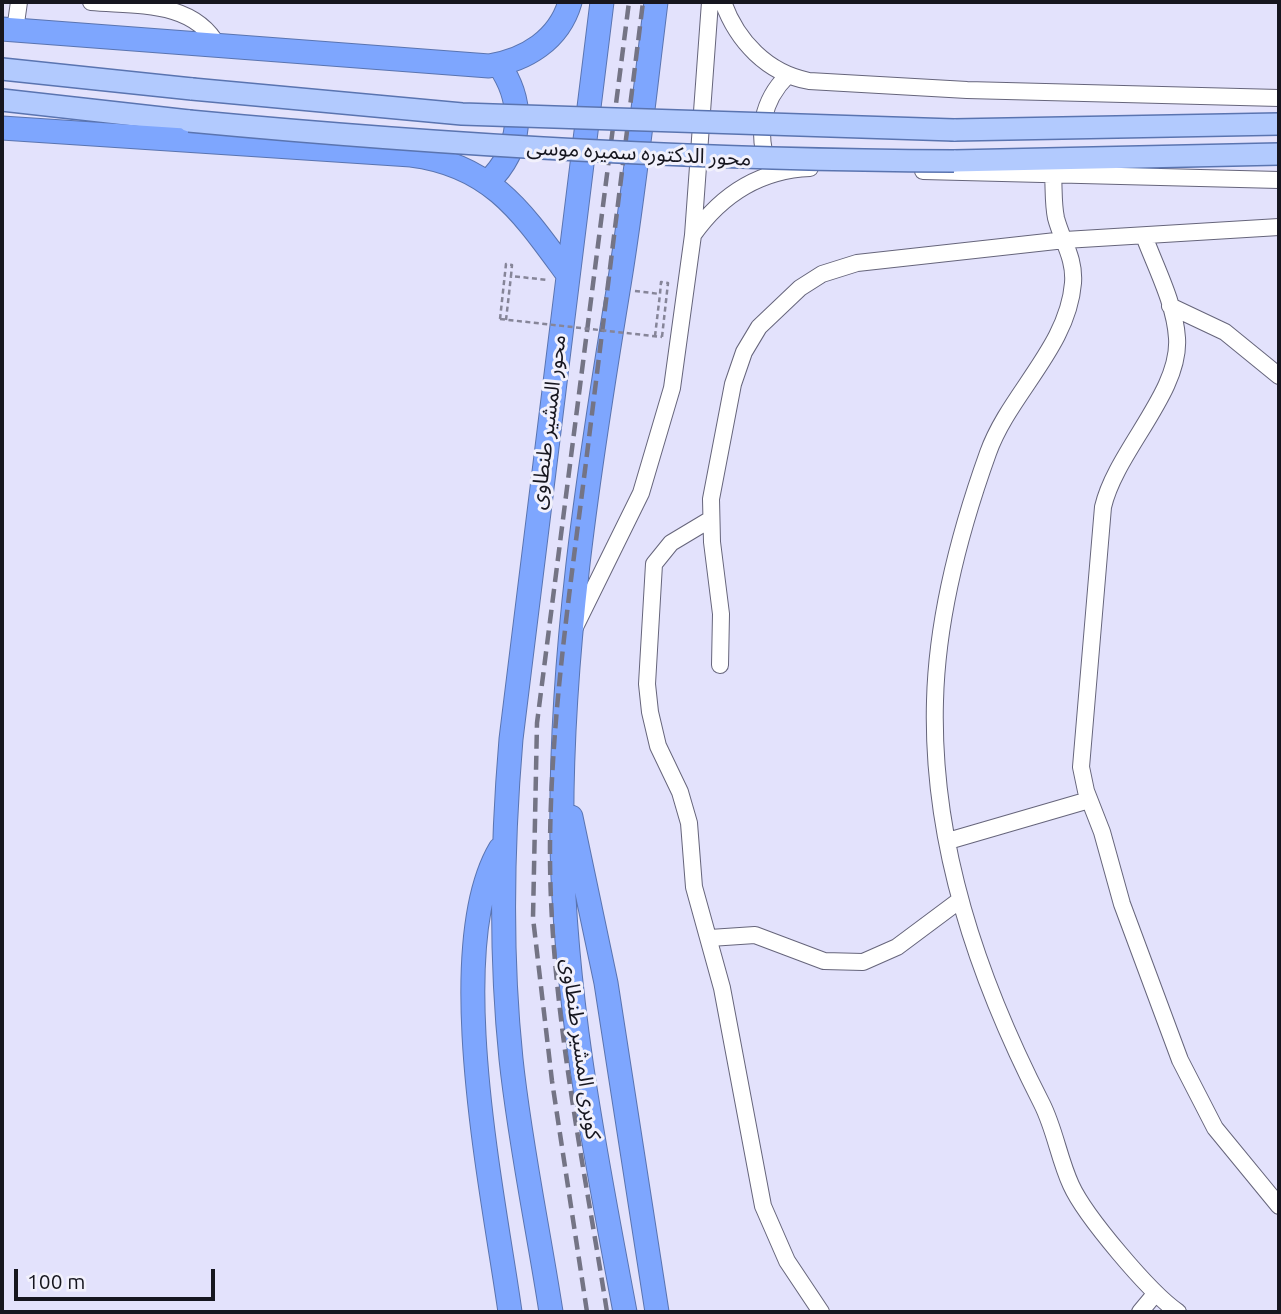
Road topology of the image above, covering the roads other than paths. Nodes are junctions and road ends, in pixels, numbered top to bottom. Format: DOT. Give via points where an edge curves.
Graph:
graph roads {
  1 [pos="19,2"];
  2 [pos="91,2"];
  3 [pos="570,2"];
  4 [pos="603,2"];
  5 [pos="656,2"];
  6 [pos="710,2"];
  7 [pos="723,2"];
  8 [pos="8,29"];
  9 [pos="218,46"];
  10 [pos="499,65"];
  11 [pos="2,69"];
  12 [pos="787,76"];
  13 [pos="1279,98"];
  14 [pos="2,100"];
  15 [pos="1279,124"];
  16 [pos="2,128"];
  17 [pos="1279,154"];
  18 [pos="772,172"];
  19 [pos="1054,174"];
  20 [pos="1279,180"];
  21 [pos="488,182"];
  22 [pos="1279,227"];
  23 [pos="693,235"];
  24 [pos="1144,236"];
  25 [pos="1065,240"];
  26 [pos="566,277"];
  27 [pos="1170,306"];
  28 [pos="1279,376"];
  29 [pos="711,519"];
  30 [pos="573,632"];
  31 [pos="720,665"];
  32 [pos="562,784"];
  33 [pos="1089,800"];
  34 [pos="948,841"];
  35 [pos="504,844"];
  36 [pos="960,900"];
  37 [pos="710,938"];
  38 [pos="1279,1206"];
  39 [pos="1155,1294"];
  40 [pos="510,1312"];
  41 [pos="551,1312"];
  42 [pos="625,1312"];
  43 [pos="657,1312"];
  44 [pos="821,1312"];
  45 [pos="1140,1312"];
  46 [pos="1178,1312"];
  1 -- 8 [label="street"];
  2 -- 9 [label="street" via="179,12 202,25"];
  3 -- 10 [label="highway" via="551,37 522,57"];
  4 -- 26 [label="highway, محور المشير طنطاوى"];
  5 -- 30 [label="highway" via="619,289 593,446"];
  6 -- 23 [label="street"];
  7 -- 12 [label="street" via="745,42"];
  8 -- 9 [label="highway"];
  9 -- 10 [label="highway"];
  10 -- 21 [label="highway" via="516,100 517,126 511,151"];
  11 -- 15 [label="main road, محور الدكتوره سميره موسى, bridge" via="462,114 954,130"];
  12 -- 13 [label="street" via="967,90"];
  12 -- 18 [label="street" via="772,94 764,115 763,150"];
  14 -- 17 [label="main road, محور الدكتوره سميره موسى, bridge" via="189,121 515,147 771,160"];
  16 -- 21 [label="highway" via="411,155 451,164"];
  18 -- 19 [label="street" via="810,168"];
  18 -- 23 [label="street" via="728,196"];
  19 -- 20 [label="street"];
  19 -- 25 [label="street" via="1055,209"];
  21 -- 26 [label="highway" via="519,209"];
  22 -- 24 [label="street"];
  23 -- 30 [label="street" via="677,361 659,441 631,516"];
  24 -- 25 [label="street"];
  24 -- 27 [label="street"];
  25 -- 29 [label="street" via="857,263 822,274 800,288 759,327 738,368 713,480"];
  25 -- 34 [label="street" via="1073,273 1067,310 1045,356 995,436 966,524 948,601 935,701"];
  26 -- 35 [label="highway, محور المشير طنطاوى" via="511,739"];
  27 -- 28 [label="street" via="1225,332"];
  27 -- 33 [label="street" via="1178,340 1171,375 1114,473 1102,507 1081,755"];
  29 -- 31 [label="street"];
  29 -- 37 [label="street" via="671,544 654,564 647,684 658,746 689,823 694,887"];
  30 -- 32 [label="highway"];
  32 -- 42 [label="highway, كوبرى المشير طنطاوى" via="564,901 573,1017"];
  32 -- 43 [label="highway" via="599,943"];
  33 -- 34 [label="street"];
  33 -- 38 [label="street" via="1122,904 1191,1085 1228,1146"];
  34 -- 36 [label="street"];
  35 -- 40 [label="highway" via="489,872 481,902 474,1010 479,1097"];
  35 -- 41 [label="highway" via="503,948 511,1058"];
  36 -- 37 [label="street" via="897,947 863,962 824,961 755,935"];
  36 -- 39 [label="street" via="979,967 1048,1118 1073,1189"];
  37 -- 44 [label="street" via="763,1206 787,1261"];
  39 -- 45 [label="street"];
  39 -- 46 [label="street"];
}
